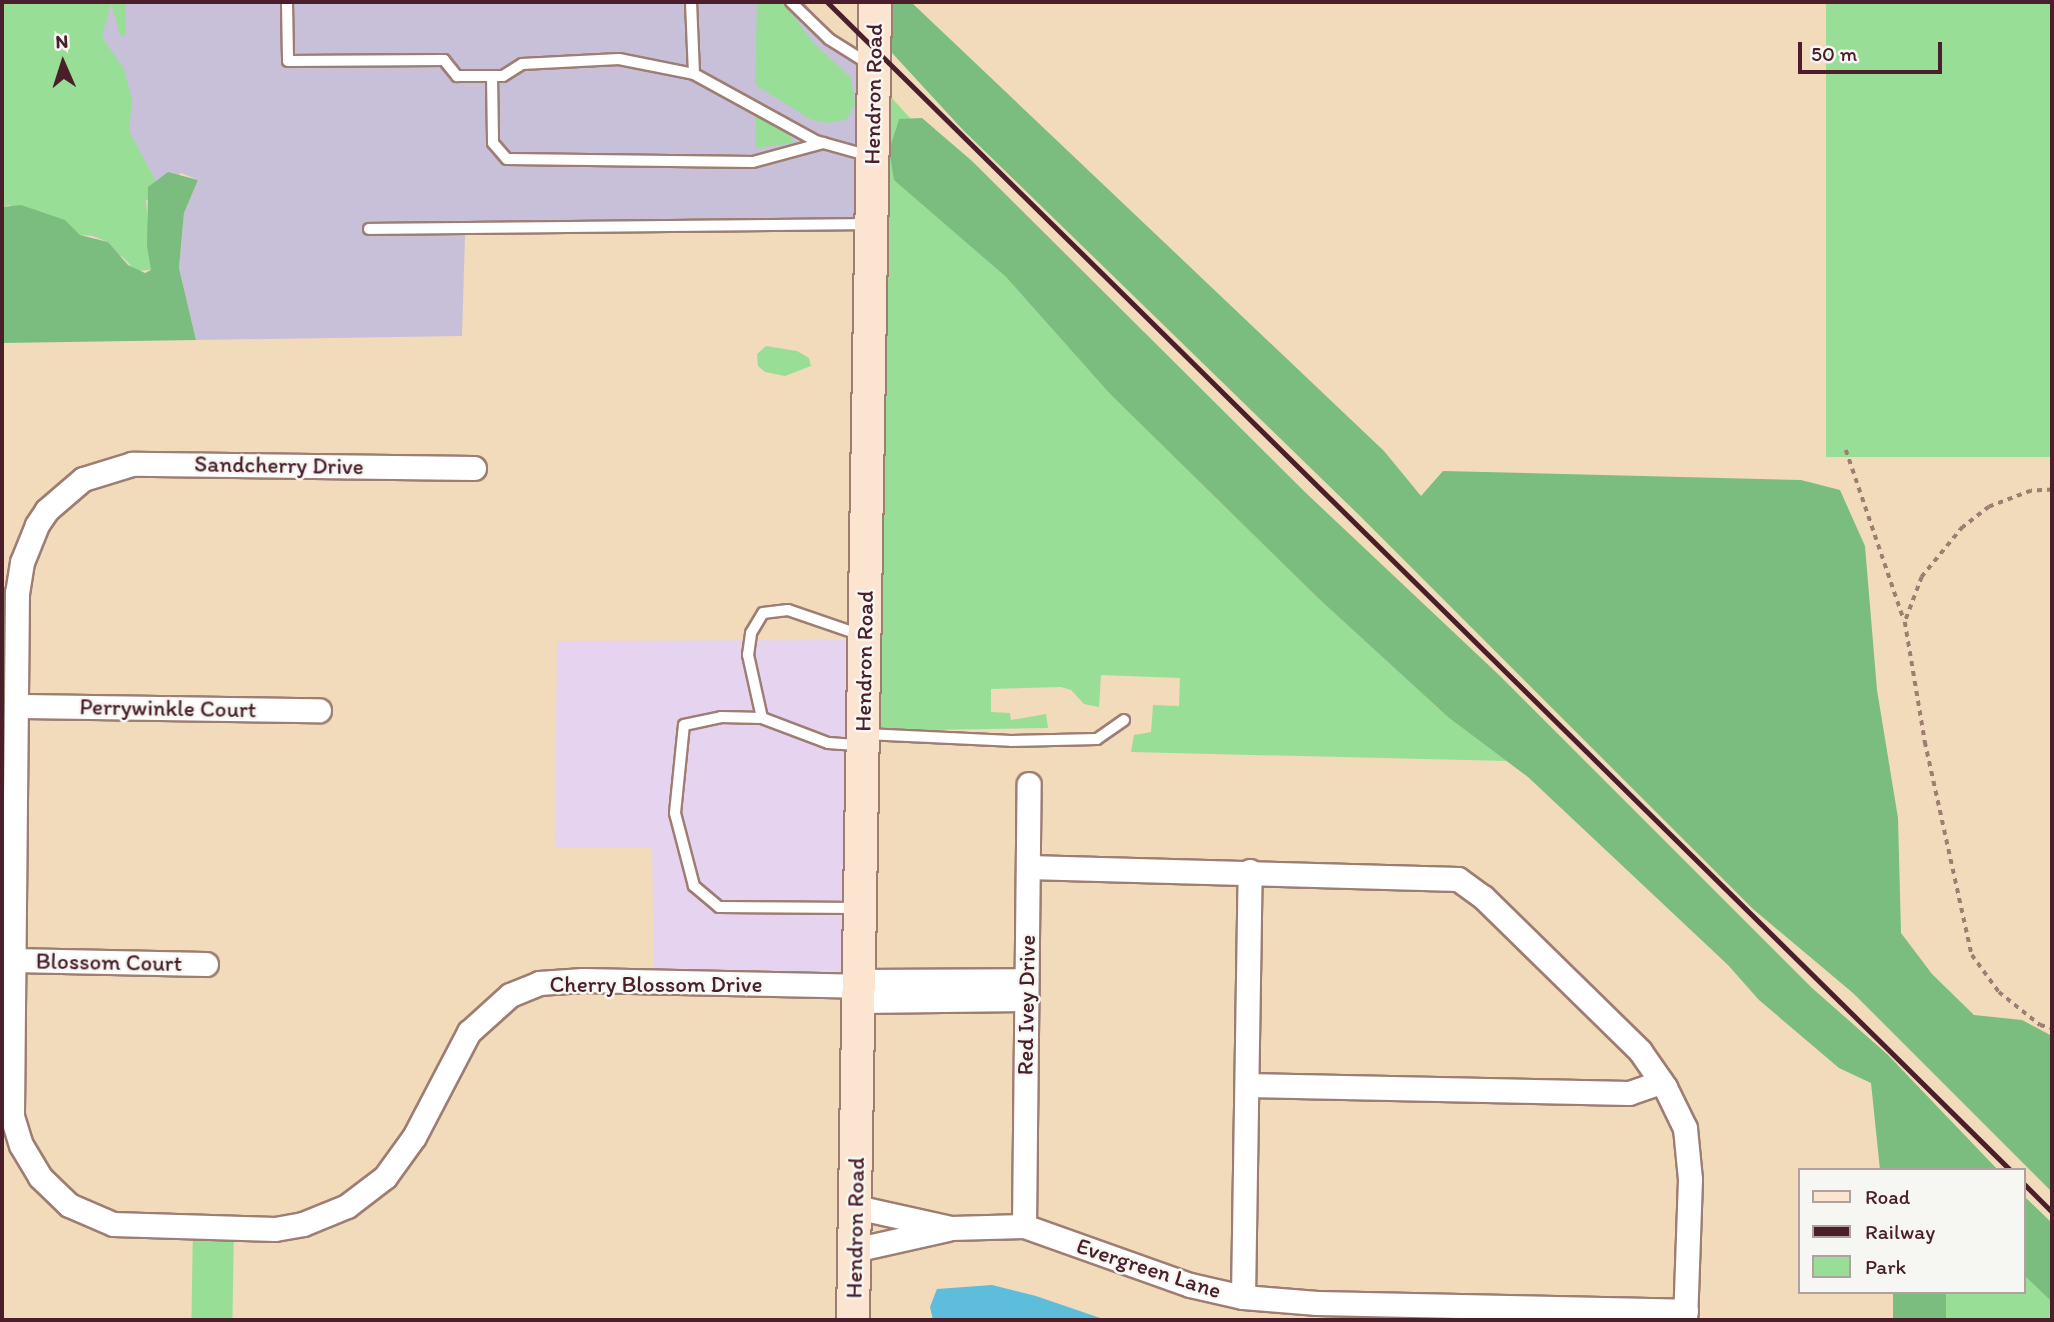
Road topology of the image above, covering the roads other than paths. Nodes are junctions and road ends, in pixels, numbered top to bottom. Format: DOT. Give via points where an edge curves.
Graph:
graph roads {
  1 [pos="287,2"];
  2 [pos="691,2"];
  3 [pos="791,2"];
  4 [pos="875,2"];
  5 [pos="874,68"];
  6 [pos="694,74"];
  7 [pos="492,76"];
  8 [pos="823,143"];
  9 [pos="872,157"];
  10 [pos="872,224"];
  11 [pos="369,229"];
  12 [pos="474,468"];
  13 [pos="87,477"];
  14 [pos="864,635"];
  15 [pos="17,706"];
  16 [pos="319,710"];
  17 [pos="762,718"];
  18 [pos="1124,720"];
  19 [pos="862,739"];
  20 [pos="1029,784"];
  21 [pos="1028,867"];
  22 [pos="1250,872"];
  23 [pos="859,908"];
  24 [pos="12,960"];
  25 [pos="206,964"];
  26 [pos="859,990"];
  27 [pos="1026,990"];
  28 [pos="1661,1082"];
  29 [pos="1247,1086"];
  30 [pos="856,1208"];
  31 [pos="1024,1226"];
  32 [pos="951,1228"];
  33 [pos="854,1250"];
  34 [pos="1243,1297"];
  35 [pos="1686,1316"];
  36 [pos="853,1320"];
  1 -- 7 [label="lane" via="288,61 443,60 457,76"];
  2 -- 6 [label="lane"];
  3 -- 5 [label="lane" via="829,39"];
  4 -- 5 [label="street, Hendron Road"];
  5 -- 9 [label="street, Hendron Road"];
  6 -- 7 [label="lane" via="619,59 522,64 503,76"];
  6 -- 8 [label="lane"];
  7 -- 8 [label="lane" via="493,143 508,159 753,162"];
  8 -- 9 [label="lane"];
  9 -- 10 [label="street, Hendron Road"];
  10 -- 11 [label="lane"];
  10 -- 14 [label="street, Hendron Road"];
  12 -- 13 [label="street, Sandcherry Drive" via="132,464"];
  13 -- 15 [label="street, Cherry Blossom Drive" via="47,510 22,562 17,592"];
  14 -- 17 [label="lane" via="788,610 763,613 751,633 748,655"];
  14 -- 19 [label="street, Hendron Road"];
  15 -- 16 [label="street, Perrywinkle Court"];
  15 -- 24 [label="street, Cherry Blossom Drive"];
  17 -- 19 [label="lane" via="828,743"];
  17 -- 23 [label="lane" via="721,717 684,725 675,813 694,886 719,907"];
  18 -- 19 [label="lane" via="1097,739"];
  19 -- 23 [label="street, Hendron Road"];
  20 -- 21 [label="street, Red Ivey Drive"];
  21 -- 22 [label="street"];
  21 -- 27 [label="street, Red Ivey Drive"];
  22 -- 28 [label="street" via="1458,879 1483,897 1640,1051"];
  22 -- 29 [label="street"];
  23 -- 26 [label="street, Hendron Road"];
  24 -- 25 [label="street, Blossom Court"];
  24 -- 26 [label="street, Cherry Blossom Drive" via="12,1116 24,1152 40,1177 69,1205 113,1224 275,1229 303,1224 347,1206 386,1177 414,1137 469,1032 510,995 539,983 583,980"];
  26 -- 27 [label="street, Cherry Blossom Drive"];
  26 -- 30 [label="street, Hendron Road"];
  27 -- 31 [label="street, Red Ivey Drive"];
  28 -- 29 [label="street" via="1629,1093"];
  28 -- 35 [label="street" via="1685,1128 1690,1179"];
  29 -- 34 [label="street"];
  30 -- 32 [label="street, Evergreen Lane"];
  30 -- 33 [label="street, Hendron Road"];
  31 -- 32 [label="street, Evergreen Lane"];
  31 -- 34 [label="street, Evergreen Lane" via="1190,1285"];
  32 -- 33 [label="street, Evergreen Lane"];
  33 -- 36 [label="street, Hendron Road"];
  34 -- 35 [label="street, Evergreen Lane"];
}
